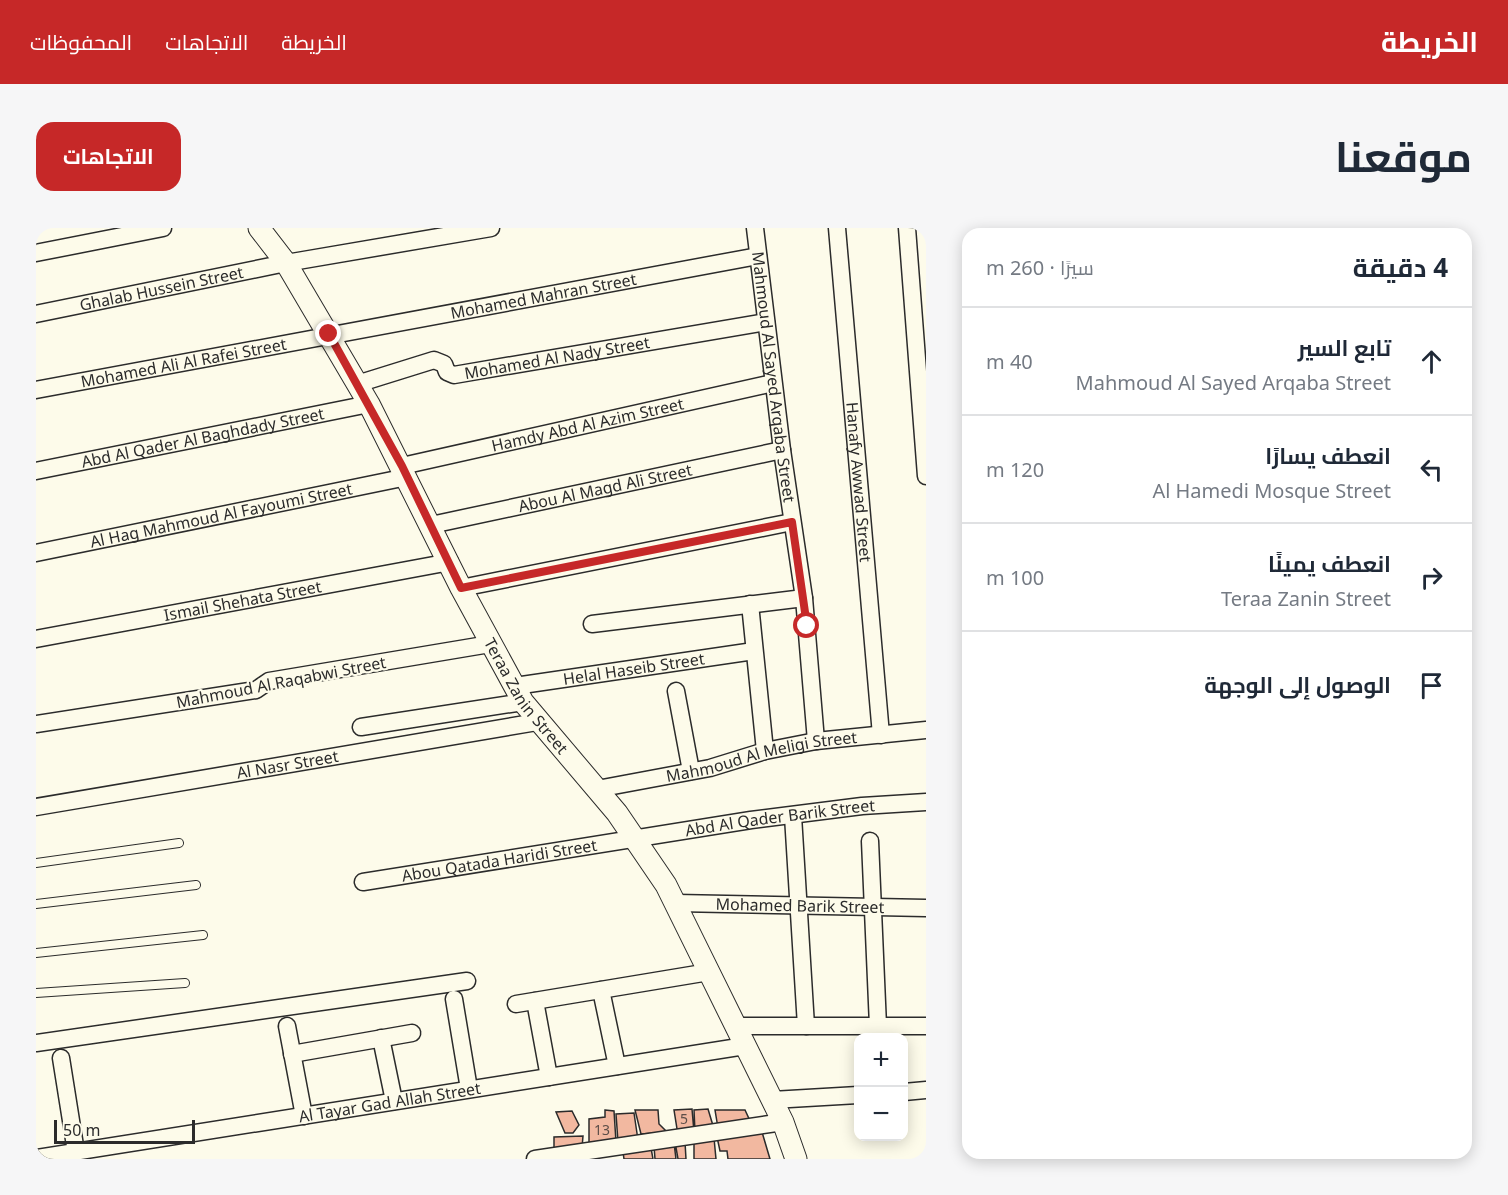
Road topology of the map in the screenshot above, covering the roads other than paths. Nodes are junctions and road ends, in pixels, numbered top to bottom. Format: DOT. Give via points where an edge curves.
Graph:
graph roads {
  1 [pos="163,228"];
  2 [pos="259,228"];
  3 [pos="491,228"];
  4 [pos="754,228"];
  5 [pos="837,228"];
  6 [pos="907,228"];
  7 [pos="36,253"];
  8 [pos="758,256"];
  9 [pos="286,262"];
  10 [pos="36,314"];
  11 [pos="766,322"];
  12 [pos="329,334"];
  13 [pos="773,383"];
  14 [pos="357,384"];
  15 [pos="36,390"];
  16 [pos="369,404"];
  17 [pos="782,450"];
  18 [pos="36,471"];
  19 [pos="404,472"];
  20 [pos="926,476"];
  21 [pos="792,522"];
  22 [pos="431,525"];
  23 [pos="36,553"];
  24 [pos="450,562"];
  25 [pos="461,588"];
  26 [pos="804,598"];
  27 [pos="750,604"];
  28 [pos="592,624"];
  29 [pos="36,639"];
  30 [pos="490,644"];
  31 [pos="754,651"];
  32 [pos="676,691"];
  33 [pos="519,694"];
  34 [pos="537,722"];
  35 [pos="36,724"];
  36 [pos="361,727"];
  37 [pos="926,730"];
  38 [pos="881,735"];
  39 [pos="816,741"];
  40 [pos="765,751"];
  41 [pos="691,771"];
  42 [pos="597,789"];
  43 [pos="926,802"];
  44 [pos="36,807"];
  45 [pos="793,816"];
  46 [pos="635,840"];
  47 [pos="870,841"];
  48 [pos="179,843"];
  49 [pos="36,863"];
  50 [pos="363,882"];
  51 [pos="196,885"];
  52 [pos="676,903"];
  53 [pos="36,904"];
  54 [pos="798,906"];
  55 [pos="873,907"];
  56 [pos="926,908"];
  57 [pos="203,935"];
  58 [pos="36,953"];
  59 [pos="710,972"];
  60 [pos="467,981"];
  61 [pos="185,983"];
  62 [pos="601,990"];
  63 [pos="36,993"];
  64 [pos="454,999"];
  65 [pos="535,1001"];
  66 [pos="516,1004"];
  67 [pos="287,1026"];
  68 [pos="734,1026"];
  69 [pos="806,1026"];
  70 [pos="878,1026"];
  71 [pos="926,1026"];
  72 [pos="412,1033"];
  73 [pos="381,1038"];
  74 [pos="36,1043"];
  75 [pos="745,1046"];
  76 [pos="292,1054"];
  77 [pos="61,1058"];
  78 [pos="617,1066"];
  79 [pos="549,1077"];
  80 [pos="470,1089"];
  81 [pos="926,1090"];
  82 [pos="908,1092"];
  83 [pos="854,1095"];
  84 [pos="772,1100"];
  85 [pos="394,1101"];
  86 [pos="304,1116"];
  87 [pos="783,1122"];
  88 [pos="76,1152"];
  89 [pos="36,1158"];
  90 [pos="535,1159"];
  91 [pos="796,1159"];
  1 -- 7 [label="street"];
  2 -- 9 [label="street, Teraa Zanin Street"];
  3 -- 9 [label="street, Ghalab Hussein Street"];
  4 -- 8 [label="street, Mahmoud Al Sayed Arqaba Street"];
  5 -- 38 [label="street, Hanafy Awwad Street"];
  6 -- 20 [label="street"];
  8 -- 11 [label="street, Mahmoud Al Sayed Arqaba Street"];
  8 -- 12 [label="street, Mohamed Mahran Street"];
  9 -- 10 [label="street, Ghalab Hussein Street"];
  9 -- 12 [label="street, Teraa Zanin Street"];
  11 -- 13 [label="street, Mahmoud Al Sayed Arqaba Street"];
  11 -- 14 [label="street, Mohamed Al Nady Street" via="454,375 434,360"];
  12 -- 14 [label="street, Teraa Zanin Street"];
  12 -- 15 [label="street, Mohamed Ali Al Rafei Street"];
  13 -- 17 [label="street, Mahmoud Al Sayed Arqaba Street"];
  13 -- 19 [label="street, Hamdy Abd Al Azim Street"];
  14 -- 16 [label="street, Teraa Zanin Street"];
  16 -- 18 [label="street, Abd Al Qader Al Baghdady Street"];
  16 -- 19 [label="street, Teraa Zanin Street"];
  17 -- 21 [label="street, Mahmoud Al Sayed Arqaba Street"];
  17 -- 22 [label="street, Abou Al Magd Ali Street"];
  19 -- 22 [label="street, Teraa Zanin Street"];
  19 -- 23 [label="street, Al Hag Mahmoud Al Fayoumi Street"];
  21 -- 25 [label="street"];
  21 -- 26 [label="street, Mahmoud Al Sayed Arqaba Street"];
  22 -- 24 [label="street, Teraa Zanin Street"];
  24 -- 25 [label="street, Teraa Zanin Street"];
  24 -- 29 [label="street, Ismail Shehata Street"];
  25 -- 30 [label="street, Teraa Zanin Street"];
  26 -- 27 [label="street"];
  26 -- 39 [label="street, Mahmoud Al Sayed Arqaba Street"];
  27 -- 28 [label="street"];
  27 -- 31 [label="street"];
  30 -- 33 [label="street, Teraa Zanin Street"];
  30 -- 35 [label="street, Mahmoud Al Raqabwi Street" via="269,681 256,690"];
  31 -- 33 [label="street, Helal Haseib Street"];
  31 -- 40 [label="street"];
  32 -- 41 [label="street"];
  33 -- 34 [label="street, Teraa Zanin Street"];
  33 -- 36 [label="street, Helal Haseib Street"];
  34 -- 42 [label="street, Teraa Zanin Street"];
  34 -- 44 [label="street, Al Nasr Street"];
  37 -- 38 [label="street, Mahmoud Al Meligi Street"];
  38 -- 39 [label="street, Mahmoud Al Meligi Street"];
  39 -- 40 [label="street, Mahmoud Al Meligi Street"];
  40 -- 41 [label="street, Mahmoud Al Meligi Street"];
  41 -- 42 [label="street, Mahmoud Al Meligi Street"];
  42 -- 46 [label="street, Teraa Zanin Street"];
  43 -- 45 [label="street, Abd Al Qader Barik Street"];
  45 -- 46 [label="street, Abd Al Qader Barik Street"];
  45 -- 54 [label="street"];
  46 -- 50 [label="street, Abou Qatada Haridi Street"];
  46 -- 52 [label="street, Teraa Zanin Street"];
  47 -- 55 [label="street"];
  48 -- 49 [label="lane"];
  51 -- 53 [label="lane"];
  52 -- 54 [label="street, Mohamed Barik Street"];
  52 -- 59 [label="street, Teraa Zanin Street"];
  54 -- 55 [label="street, Mohamed Barik Street"];
  54 -- 69 [label="street"];
  55 -- 56 [label="street, Mohamed Barik Street"];
  55 -- 70 [label="street"];
  57 -- 58 [label="lane"];
  59 -- 62 [label="street"];
  59 -- 68 [label="street, Teraa Zanin Street"];
  60 -- 74 [label="street"];
  61 -- 63 [label="lane"];
  62 -- 65 [label="street"];
  62 -- 78 [label="street"];
  64 -- 80 [label="street"];
  65 -- 66 [label="street"];
  65 -- 79 [label="street"];
  67 -- 76 [label="street"];
  68 -- 69 [label="street"];
  68 -- 75 [label="street, Teraa Zanin Street"];
  69 -- 70 [label="street"];
  70 -- 71 [label="street"];
  72 -- 73 [label="street"];
  73 -- 76 [label="street"];
  73 -- 85 [label="street"];
  75 -- 78 [label="street, Al Tayar Gad Allah Street"];
  75 -- 84 [label="street, Teraa Zanin Street"];
  76 -- 86 [label="street"];
  77 -- 88 [label="street"];
  78 -- 79 [label="street, Al Tayar Gad Allah Street"];
  79 -- 80 [label="street, Al Tayar Gad Allah Street"];
  80 -- 85 [label="street, Al Tayar Gad Allah Street"];
  81 -- 82 [label="street"];
  83 -- 84 [label="street"];
  84 -- 87 [label="street, Teraa Zanin Street"];
  85 -- 86 [label="street, Al Tayar Gad Allah Street"];
  86 -- 88 [label="street, Al Tayar Gad Allah Street"];
  87 -- 90 [label="street"];
  87 -- 91 [label="street, Teraa Zanin Street"];
  88 -- 89 [label="street, Al Tayar Gad Allah Street"];
}
